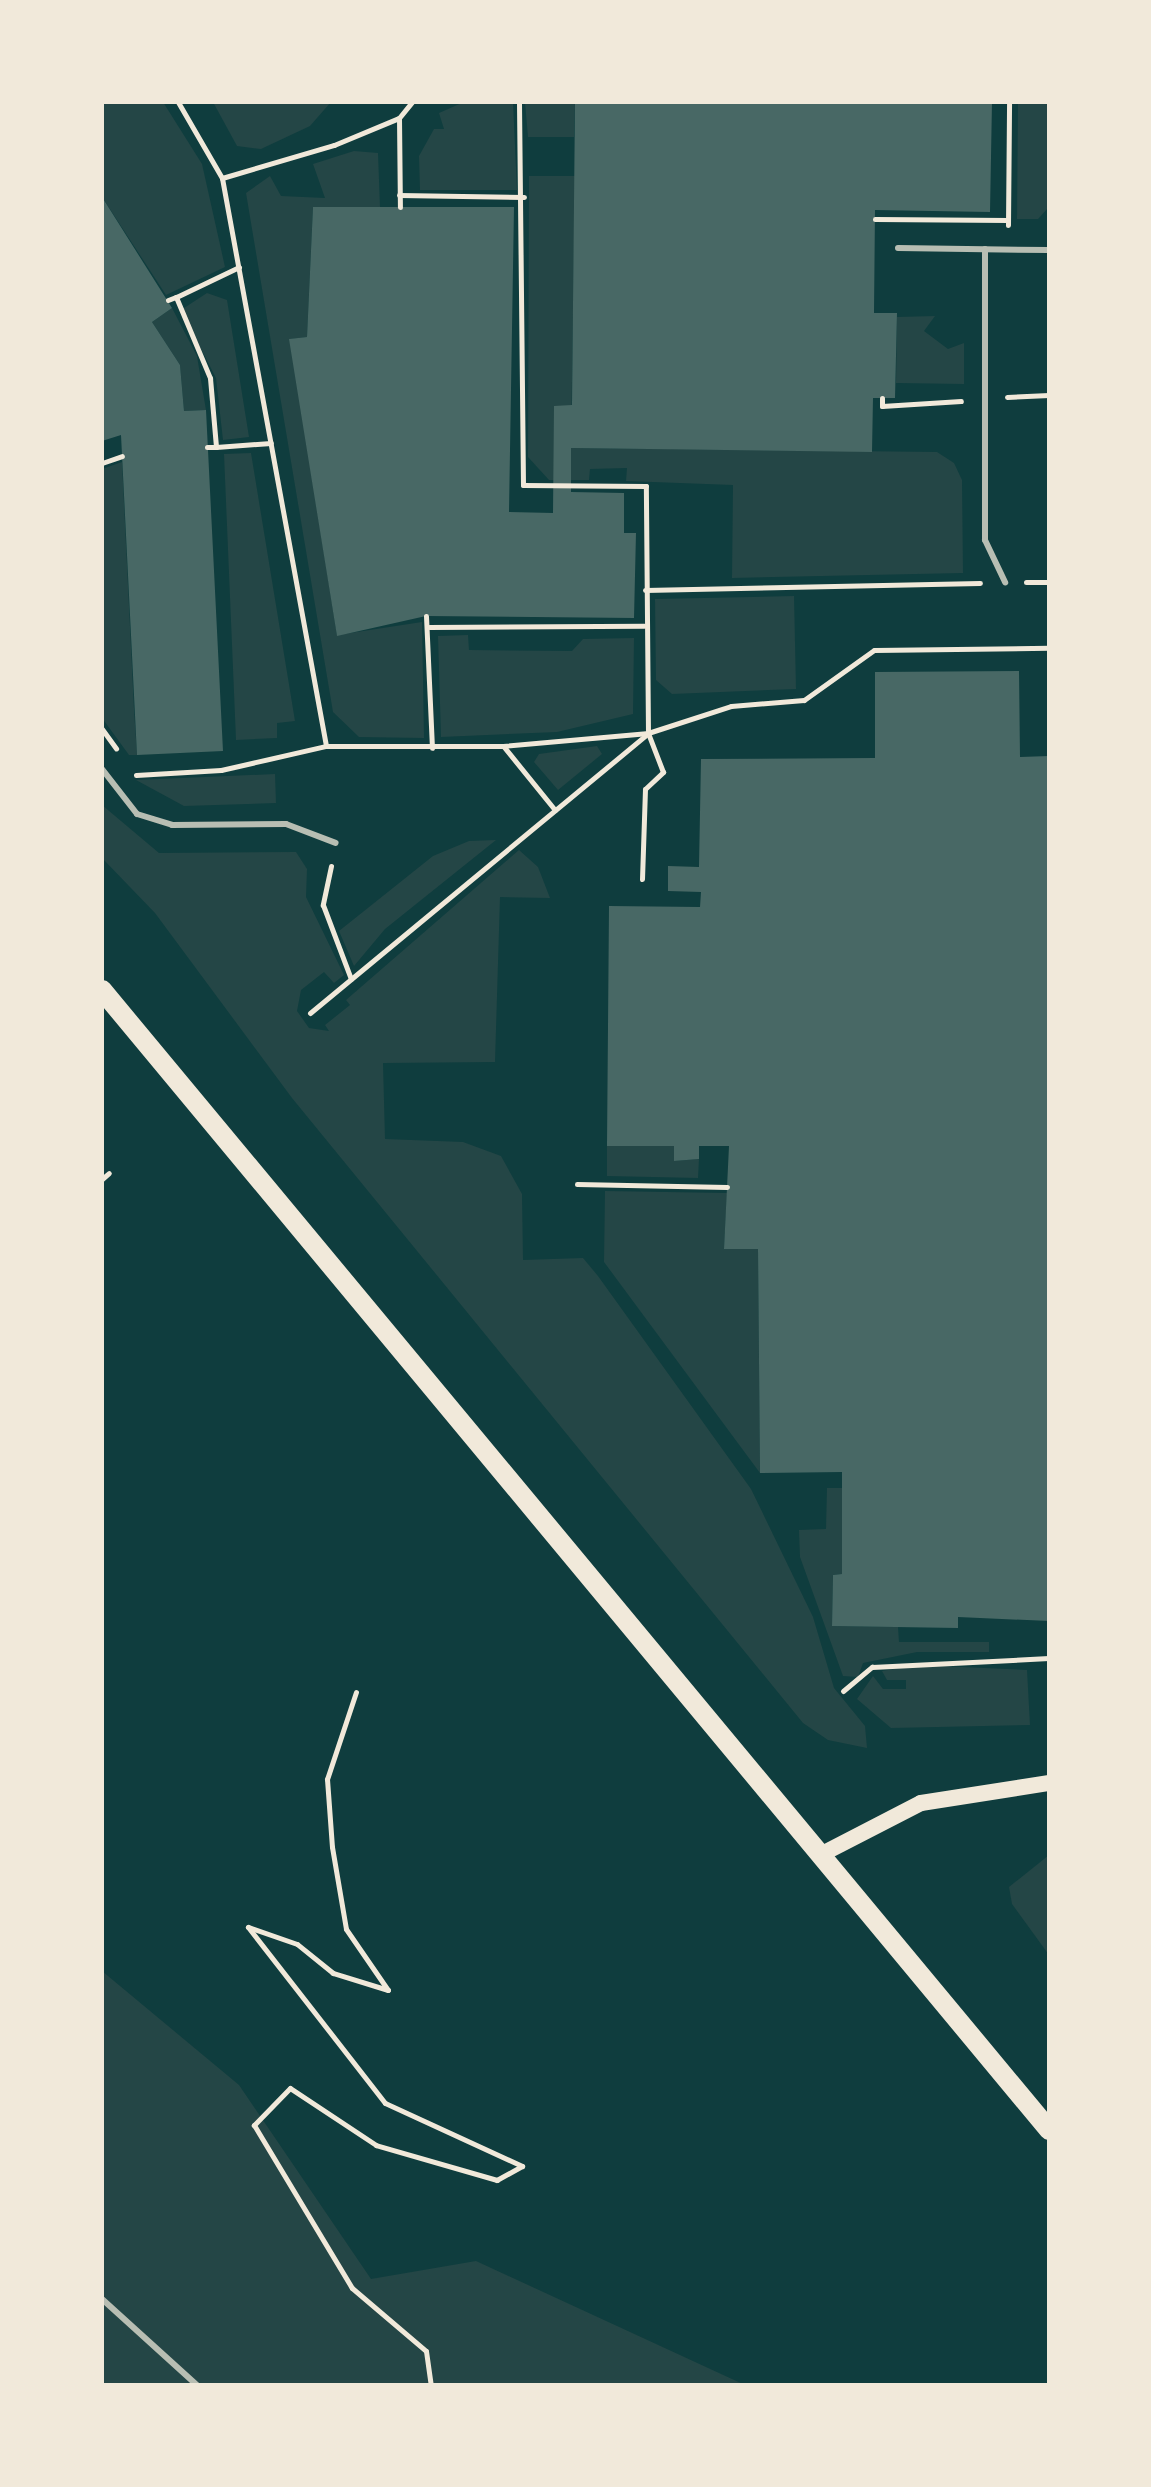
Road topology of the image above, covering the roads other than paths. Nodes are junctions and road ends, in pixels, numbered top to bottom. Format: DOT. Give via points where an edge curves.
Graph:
graph roads {
  1 [pos="898,248"];
  2 [pos="985,249"];
  3 [pos="1049,250"];
  4 [pos="1005,582"];
  5 [pos="102,769"];
  6 [pos="336,843"];
  7 [pos="102,990"];
  8 [pos="1049,1783"];
  9 [pos="822,1854"];
  10 [pos="1049,2130"];
  11 [pos="102,2299"];
  12 [pos="197,2385"];
  1 -- 2 [label="lane"];
  2 -- 3 [label="lane"];
  2 -- 4 [label="lane" via="985,540"];
  5 -- 6 [label="lane" via="137,814 172,825 286,824"];
  7 -- 9 [label="main road"];
  8 -- 9 [label="main road" via="921,1803"];
  9 -- 10 [label="main road"];
  11 -- 12 [label="lane"];
}
